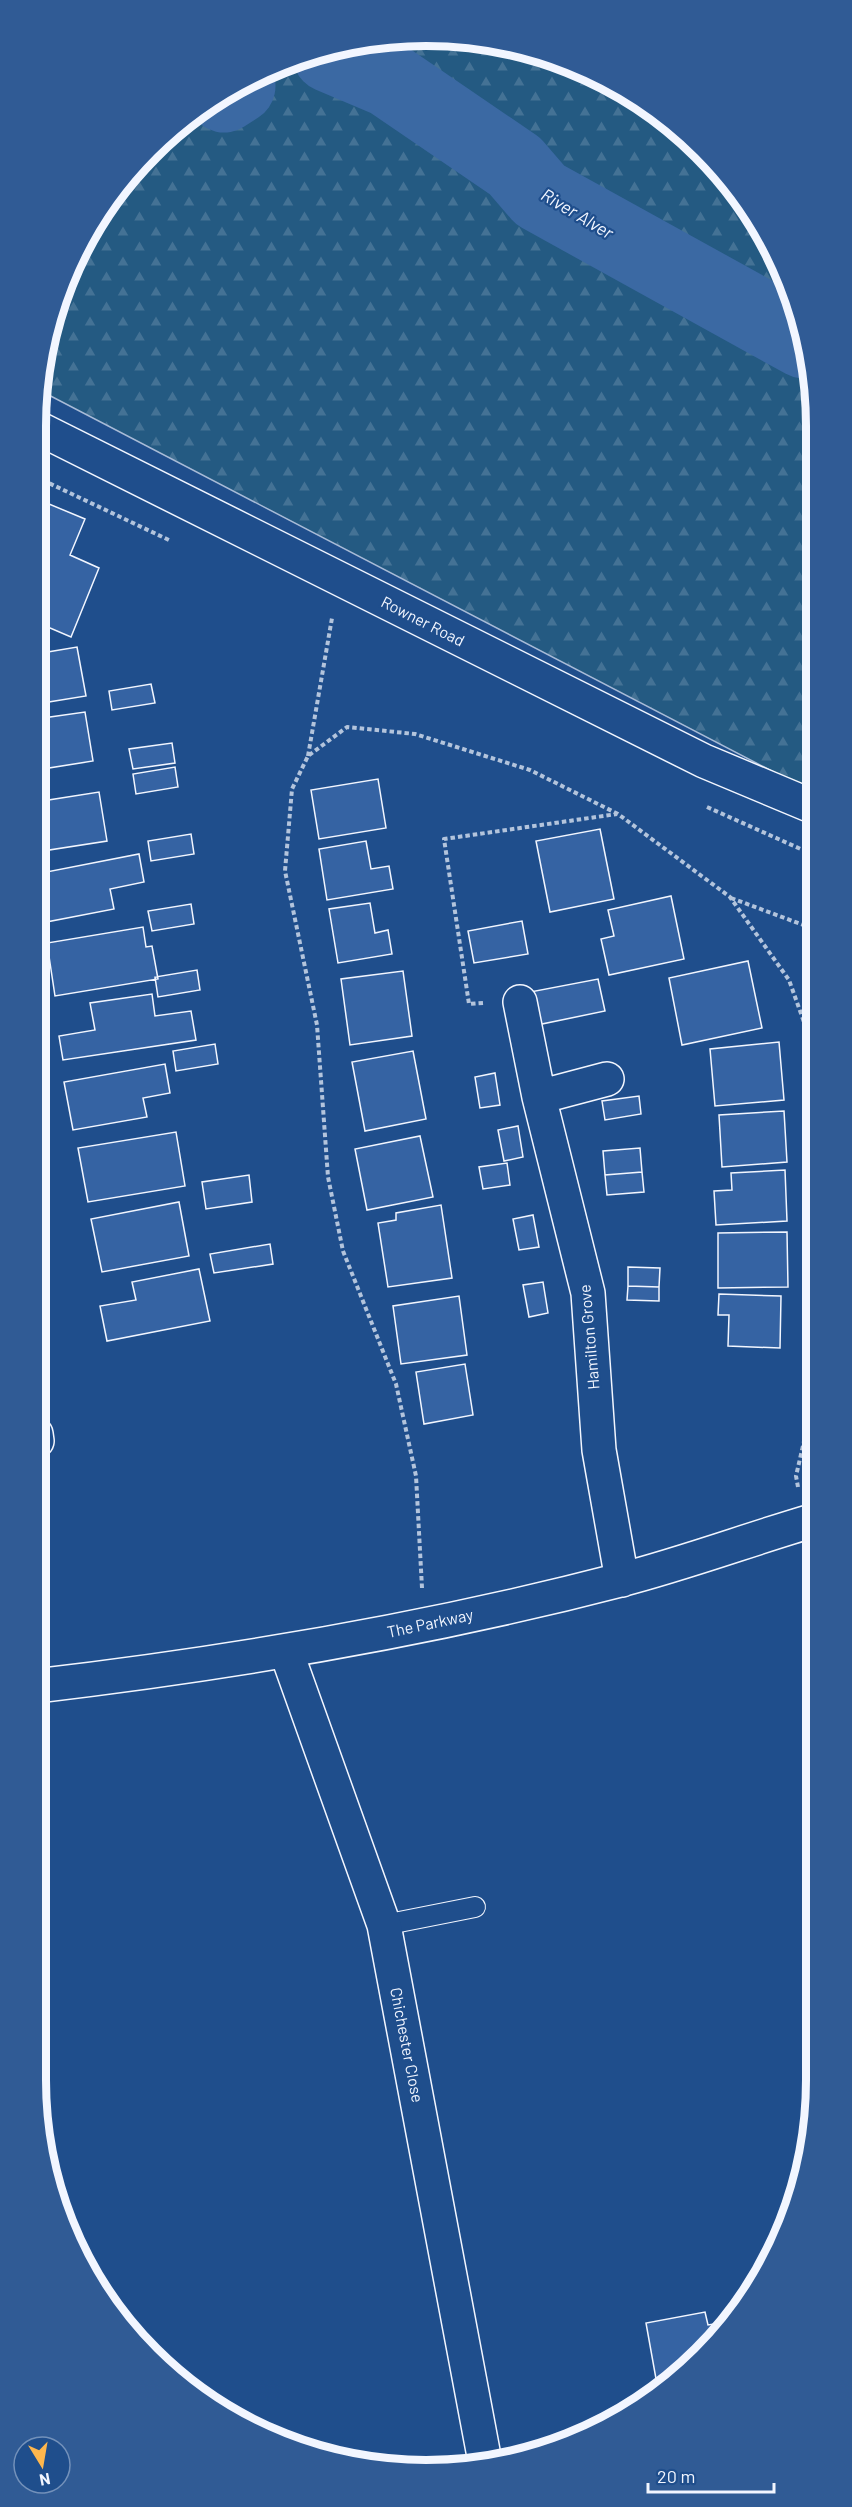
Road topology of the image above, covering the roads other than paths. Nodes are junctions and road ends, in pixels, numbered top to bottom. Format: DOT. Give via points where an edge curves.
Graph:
graph roads {
  1 [pos="46,432"];
  2 [pos="806,804"];
  3 [pos="520,1002"];
  4 [pos="607,1079"];
  5 [pos="539,1097"];
  6 [pos="806,1523"];
  7 [pos="621,1580"];
  8 [pos="286,1651"];
  9 [pos="46,1685"];
  10 [pos="475,1907"];
  11 [pos="384,1925"];
  12 [pos="483,2451"];
  1 -- 2 [label="street, Rowner Road" via="704,761"];
  3 -- 5 [label="street, Hamilton Grove"];
  4 -- 5 [label="street"];
  5 -- 7 [label="street, Hamilton Grove" via="588,1293 598,1450"];
  6 -- 7 [label="street, The Parkway"];
  7 -- 8 [label="street, The Parkway" via="434,1624"];
  8 -- 9 [label="street, The Parkway"];
  8 -- 11 [label="street, Chichester Close"];
  10 -- 11 [label="lane"];
  11 -- 12 [label="street, Chichester Close"];
}
